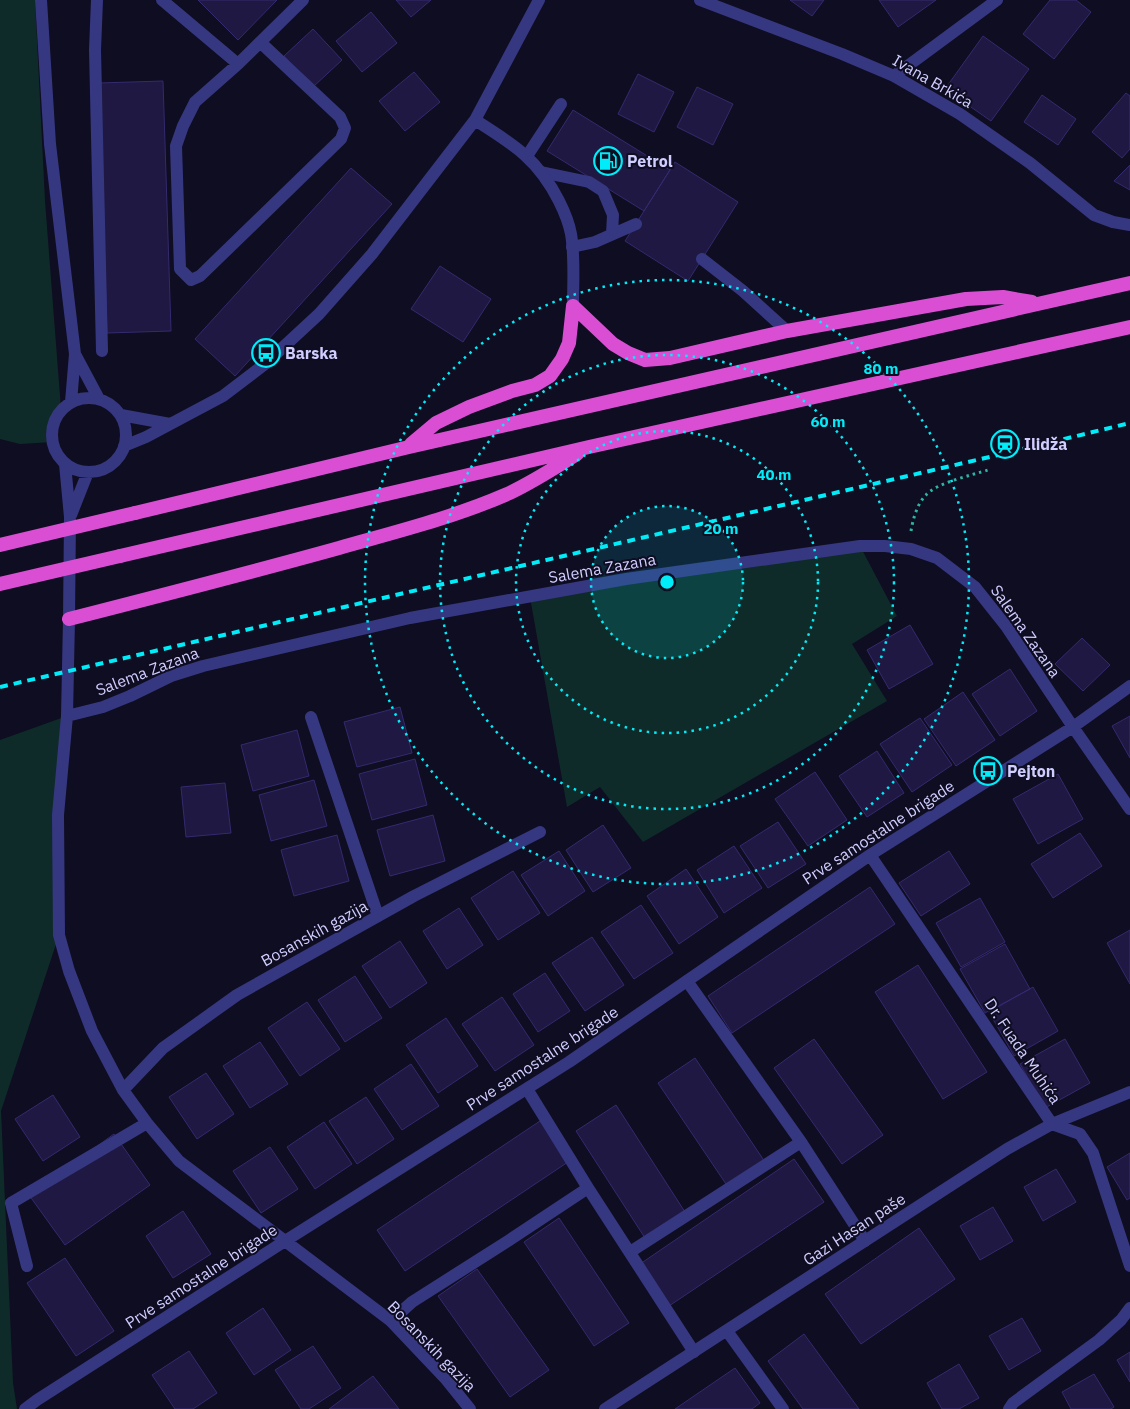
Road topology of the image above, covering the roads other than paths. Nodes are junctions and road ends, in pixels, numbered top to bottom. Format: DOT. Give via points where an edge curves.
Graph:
graph roads {
  1 [pos="41,0"];
  2 [pos="97,0"];
  3 [pos="162,0"];
  4 [pos="303,0"];
  5 [pos="539,0"];
  6 [pos="700,0"];
  7 [pos="996,0"];
  8 [pos="260,42"];
  9 [pos="238,64"];
  10 [pos="894,76"];
  11 [pos="561,104"];
  12 [pos="475,120"];
  13 [pos="527,156"];
  14 [pos="541,172"];
  15 [pos="636,224"];
  16 [pos="1130,225"];
  17 [pos="612,234"];
  18 [pos="572,247"];
  19 [pos="702,259"];
  20 [pos="1130,282"];
  21 [pos="1041,303"];
  22 [pos="574,306"];
  23 [pos="1130,326"];
  24 [pos="787,331"];
  25 [pos="102,351"];
  26 [pos="75,354"];
  27 [pos="99,399"];
  28 [pos="71,402"];
  29 [pos="121,415"];
  30 [pos="170,424"];
  31 [pos="124,446"];
  32 [pos="409,446"];
  33 [pos="589,447"];
  34 [pos="65,464"];
  35 [pos="88,472"];
  36 [pos="70,517"];
  37 [pos="0,545"];
  38 [pos="0,584"];
  39 [pos="69,619"];
  40 [pos="1130,686"];
  41 [pos="67,716"];
  42 [pos="311,718"];
  43 [pos="1073,728"];
  44 [pos="1130,809"];
  45 [pos="540,832"];
  46 [pos="870,855"];
  47 [pos="378,916"];
  48 [pos="687,981"];
  49 [pos="527,1089"];
  50 [pos="124,1090"];
  51 [pos="1130,1092"];
  52 [pos="148,1123"];
  53 [pos="1052,1124"];
  54 [pos="801,1142"];
  55 [pos="588,1188"];
  56 [pos="285,1241"];
  57 [pos="865,1241"];
  58 [pos="630,1252"];
  59 [pos="27,1266"];
  60 [pos="1130,1266"];
  61 [pos="1130,1308"];
  62 [pos="391,1322"];
  63 [pos="727,1330"];
  64 [pos="694,1352"];
  65 [pos="25,1409"];
  66 [pos="470,1409"];
  67 [pos="605,1409"];
  68 [pos="783,1409"];
  69 [pos="1008,1409"];
  1 -- 26 [label="street" via="50,144"];
  2 -- 25 [label="street" via="95,60"];
  3 -- 9 [label="street"];
  4 -- 8 [label="street"];
  5 -- 12 [label="street"];
  6 -- 10 [label="street, Ivana Brkića"];
  7 -- 10 [label="street"];
  8 -- 9 [label="street"];
  8 -- 9 [label="street" via="340,117 345,128 342,140 200,276 191,280 180,269 176,146 195,102"];
  10 -- 16 [label="street, Ivana Brkića" via="960,114 1094,215"];
  11 -- 13 [label="street"];
  12 -- 13 [label="street"];
  12 -- 30 [label="street" via="372,254 319,314 223,396"];
  13 -- 14 [label="street"];
  14 -- 17 [label="street" via="589,182 603,191 613,215"];
  14 -- 18 [label="street" via="563,209"];
  15 -- 17 [label="street"];
  17 -- 18 [label="street"];
  18 -- 22 [label="street"];
  19 -- 24 [label="street"];
  20 -- 21 [label="highway"];
  21 -- 24 [label="highway" via="1003,298 966,299"];
  21 -- 32 [label="highway"];
  22 -- 24 [label="highway" via="613,344 645,360 670,358"];
  22 -- 32 [label="highway" via="569,343 550,376 535,385 512,391 436,423"];
  23 -- 33 [label="highway"];
  26 -- 27 [label="street"];
  26 -- 28 [label="street"];
  27 -- 28 [label="street" via="84,398"];
  27 -- 29 [label="street"];
  28 -- 34 [label="street" via="61,409 52,431 52,444"];
  29 -- 30 [label="street"];
  29 -- 31 [label="street" via="126,432"];
  30 -- 31 [label="street"];
  31 -- 35 [label="street" via="112,464"];
  32 -- 37 [label="highway, bridge"];
  33 -- 38 [label="highway, bridge"];
  33 -- 39 [label="highway" via="506,494 427,524"];
  34 -- 35 [label="street"];
  34 -- 36 [label="street"];
  35 -- 36 [label="street"];
  36 -- 39 [label="street"];
  39 -- 41 [label="street"];
  40 -- 43 [label="street, Prve samostalne brigade"];
  41 -- 43 [label="street, Salema Zazana" via="104,707 171,676 203,666 410,618 646,576 860,546 885,546 911,549 937,558 975,587 1006,626"];
  41 -- 50 [label="street, Bosanskih gazija" via="58,815 59,935 92,1031"];
  42 -- 47 [label="street"];
  43 -- 44 [label="street, Salema Zazana"];
  43 -- 46 [label="street, Prve samostalne brigade"];
  45 -- 47 [label="street, Bosanskih gazija"];
  46 -- 48 [label="street, Prve samostalne brigade"];
  46 -- 53 [label="street, Dr. Fuada Muhića"];
  47 -- 50 [label="street, Bosanskih gazija" via="237,995 163,1048"];
  48 -- 49 [label="street, Prve samostalne brigade"];
  48 -- 54 [label="street"];
  49 -- 55 [label="street"];
  49 -- 56 [label="street, Prve samostalne brigade"];
  50 -- 52 [label="street, Bosanskih gazija"];
  51 -- 53 [label="street, Gazi Hasan paše"];
  52 -- 56 [label="street, Bosanskih gazija" via="179,1161"];
  52 -- 59 [label="street" via="11,1203"];
  53 -- 57 [label="street, Gazi Hasan paše"];
  53 -- 60 [label="street, Dr. Fuada Muhića" via="1080,1134 1093,1153"];
  54 -- 57 [label="street"];
  54 -- 58 [label="street"];
  55 -- 58 [label="street"];
  55 -- 62 [label="street" via="412,1302"];
  56 -- 62 [label="street, Bosanskih gazija"];
  56 -- 65 [label="street, Prve samostalne brigade"];
  57 -- 63 [label="street, Gazi Hasan paše"];
  58 -- 64 [label="street"];
  61 -- 69 [label="street" via="1099,1340"];
  62 -- 66 [label="street, Bosanskih gazija"];
  63 -- 64 [label="street, Gazi Hasan paše"];
  63 -- 68 [label="street"];
  64 -- 67 [label="street, Gazi Hasan paše"];
}
